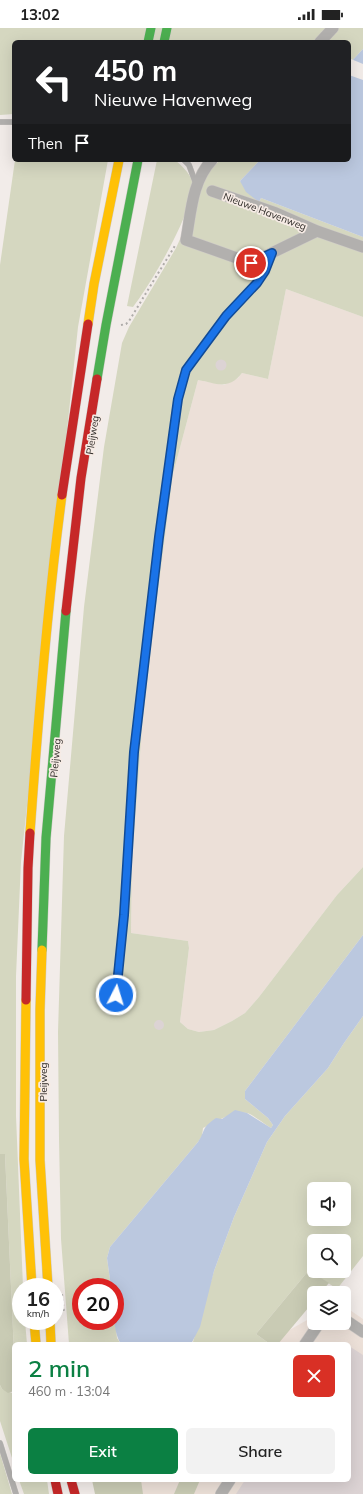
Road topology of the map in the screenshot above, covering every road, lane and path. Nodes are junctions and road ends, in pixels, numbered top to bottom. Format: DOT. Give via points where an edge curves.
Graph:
graph roads {
  1 [pos="151,28"];
  2 [pos="167,28"];
  3 [pos="333,28"];
  4 [pos="148,40"];
  5 [pos="164,40"];
  6 [pos="322,40"];
  7 [pos="0,122"];
  8 [pos="12,122"];
  9 [pos="118,162"];
  10 [pos="138,162"];
  11 [pos="186,162"];
  12 [pos="210,162"];
  13 [pos="196,184"];
  14 [pos="212,191"];
  15 [pos="318,231"];
  16 [pos="186,240"];
  17 [pos="363,247"];
  18 [pos="272,253"];
  19 [pos="121,318"];
  20 [pos="116,995"];
  21 [pos="31,1278"];
  22 [pos="47,1278"];
  23 [pos="351,1324"];
  24 [pos="35,1330"];
  25 [pos="50,1330"];
  26 [pos="315,1330"];
  27 [pos="363,1332"];
  28 [pos="36,1342"];
  29 [pos="51,1342"];
  30 [pos="306,1342"];
  31 [pos="0,1443"];
  32 [pos="12,1481"];
  33 [pos="12,1482"];
  34 [pos="55,1482"];
  35 [pos="71,1482"];
  36 [pos="229,1482"];
  37 [pos="16,1494"];
  38 [pos="58,1494"];
  39 [pos="74,1494"];
  40 [pos="221,1494"];
  1 -- 4 [label="highway"];
  2 -- 5 [label="highway"];
  3 -- 6 [label="street"];
  7 -- 8 [label="lane"];
  9 -- 21 [label="highway, Pleijweg" via="94,284 72,424 52,573 38,722 28,868 24,1159"];
  10 -- 22 [label="highway, Pleijweg" via="106,324 81,478 68,584 46,838 40,1010 40,1160"];
  11 -- 13 [label="lane"];
  12 -- 13 [label="street"];
  13 -- 16 [label="street"];
  14 -- 15 [label="street, Nieuwe Havenweg"];
  15 -- 17 [label="street, Nieuwe Havenweg"];
  15 -- 18 [label="street, Nieuwe Havenweg"];
  16 -- 18 [label="street, Nieuwe Havenweg" via="251,263"];
  16 -- 19 [label="path" via="176,244 130,321 120,325"];
  18 -- 20 [label="lane" via="257,283 226,316 186,370 178,399 134,752 124,915"];
  23 -- 27 [label="street"];
  24 -- 28 [label="highway"];
  25 -- 29 [label="highway"];
  26 -- 30 [label="street"];
  31 -- 32 [label="lane"];
  33 -- 37 [label="lane"];
  34 -- 38 [label="highway"];
  35 -- 39 [label="highway"];
  36 -- 40 [label="street"];
}
